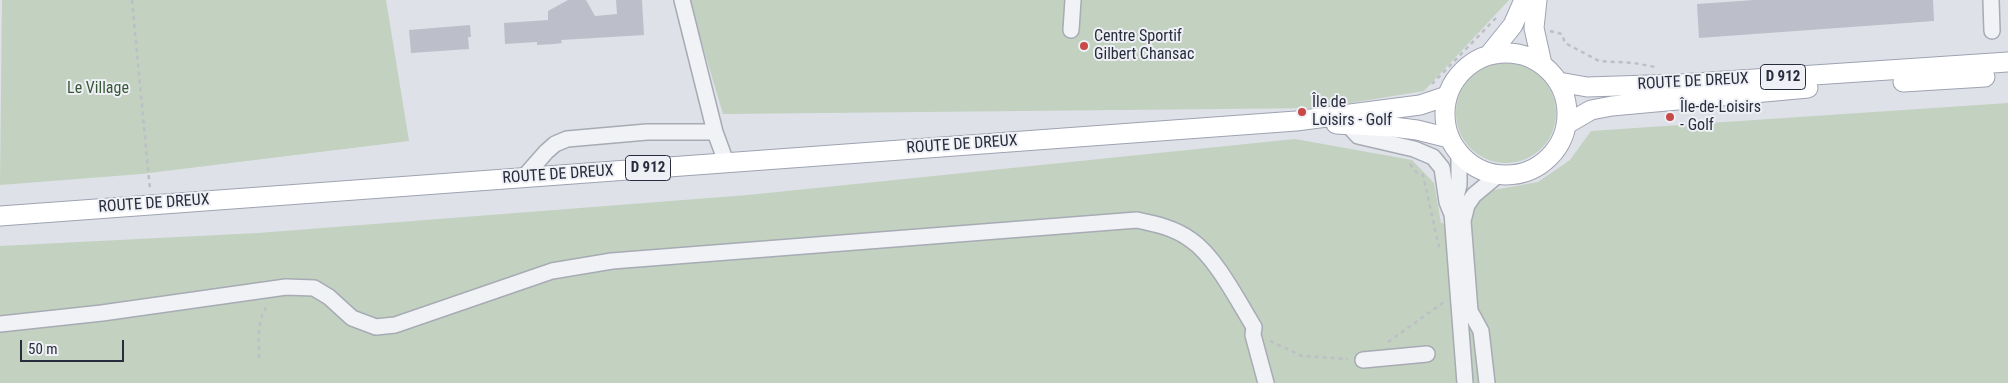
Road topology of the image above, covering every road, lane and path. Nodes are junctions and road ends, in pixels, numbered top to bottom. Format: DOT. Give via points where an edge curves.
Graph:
graph roads {
  1 [pos="132,0"];
  2 [pos="682,0"];
  3 [pos="1073,0"];
  4 [pos="1524,0"];
  5 [pos="1537,0"];
  6 [pos="1991,0"];
  7 [pos="1514,25"];
  8 [pos="1071,30"];
  9 [pos="1992,31"];
  10 [pos="1489,55"];
  11 [pos="2008,62"];
  12 [pos="1542,64"];
  13 [pos="2008,75"];
  14 [pos="1559,82"];
  15 [pos="1426,89"];
  16 [pos="1447,96"];
  17 [pos="1296,121"];
  18 [pos="1566,124"];
  19 [pos="1348,125"];
  20 [pos="715,132"];
  21 [pos="1449,138"];
  22 [pos="1459,155"];
  23 [pos="726,162"];
  24 [pos="1410,164"];
  25 [pos="1498,175"];
  26 [pos="524,177"];
  27 [pos="152,204"];
  28 [pos="1452,213"];
  29 [pos="0,216"];
  30 [pos="1440,256"];
  31 [pos="286,287"];
  32 [pos="1443,293"];
  33 [pos="0,324"];
  34 [pos="1254,327"];
  35 [pos="1386,344"];
  36 [pos="1427,354"];
  37 [pos="259,358"];
  38 [pos="1363,360"];
  39 [pos="1266,383"];
  40 [pos="1464,383"];
  41 [pos="1487,383"];
  1 -- 27 [label="path"];
  2 -- 20 [label="street"];
  3 -- 8 [label="street"];
  4 -- 7 [label="main road"];
  5 -- 12 [label="main road" via="1534,28"];
  6 -- 9 [label="street"];
  7 -- 10 [label="main road"];
  7 -- 15 [label="path" via="1496,18"];
  10 -- 12 [label="main road" via="1506,52 1523,55"];
  10 -- 16 [label="main road" via="1471,63 1457,76"];
  11 -- 14 [label="main road, ROUTE DE DREUX / D 912" via="1680,84 1587,87"];
  12 -- 14 [label="main road"];
  13 -- 18 [label="main road, ROUTE DE DREUX / D 912" via="1848,85 1612,106 1591,110"];
  14 -- 18 [label="main road" via="1567,110"];
  16 -- 17 [label="main road, ROUTE DE DREUX / D 912" via="1420,105"];
  16 -- 21 [label="main road" via="1444,124"];
  17 -- 19 [label="main road, ROUTE DE DREUX / D 912"];
  17 -- 23 [label="main road, ROUTE DE DREUX / D 912"];
  18 -- 25 [label="main road" via="1552,155 1538,166 1523,173"];
  19 -- 21 [label="main road, ROUTE DE DREUX / D 912" via="1401,128"];
  19 -- 28 [label="street" via="1358,136 1414,149 1433,157 1442,168"];
  20 -- 23 [label="street"];
  20 -- 26 [label="street" via="647,132 568,139 554,144"];
  21 -- 22 [label="main road"];
  22 -- 25 [label="main road" via="1483,172"];
  22 -- 28 [label="street" via="1459,185"];
  23 -- 26 [label="main road, ROUTE DE DREUX / D 912"];
  24 -- 30 [label="path" via="1423,175"];
  25 -- 41 [label="street" via="1474,194 1463,220 1470,311 1481,331"];
  26 -- 27 [label="main road, ROUTE DE DREUX / D 912"];
  27 -- 29 [label="main road, ROUTE DE DREUX / D 912"];
  28 -- 40 [label="street"];
  31 -- 33 [label="street"];
  31 -- 34 [label="street" via="314,288 352,318 376,327 395,325 552,271 612,261 1137,220 1164,226 1191,240 1208,256"];
  31 -- 37 [label="path" via="261,318"];
  32 -- 35 [label="path" via="1444,302"];
  34 -- 38 [label="path" via="1267,339 1302,356"];
  34 -- 39 [label="street"];
  36 -- 38 [label="street"];
}
